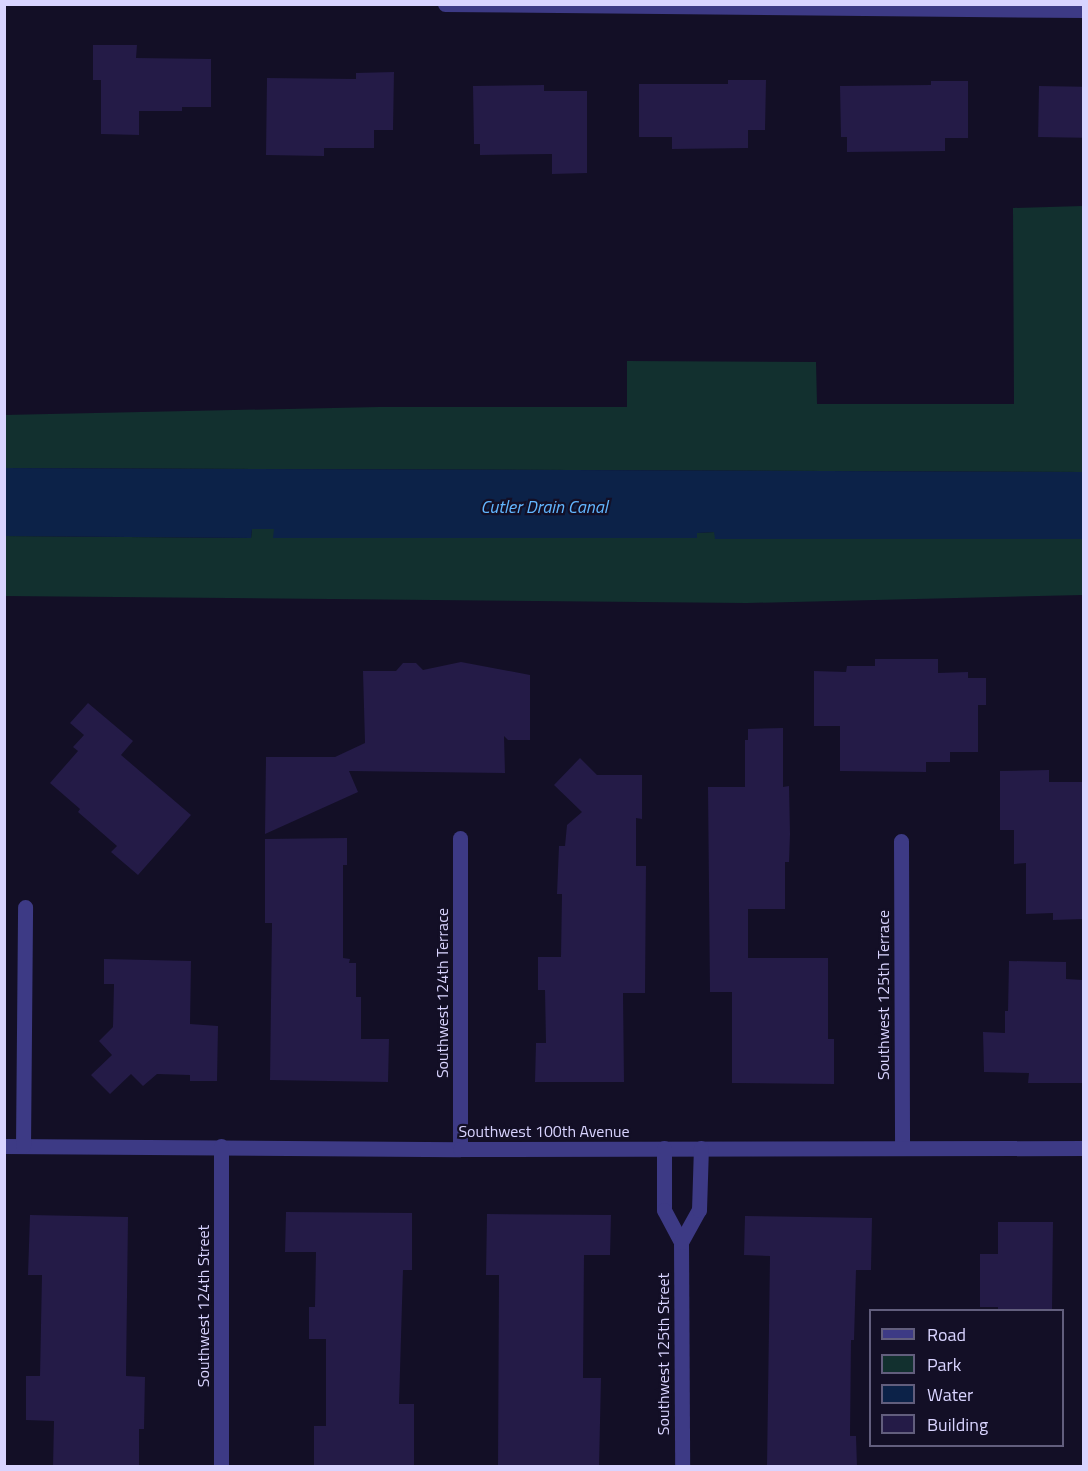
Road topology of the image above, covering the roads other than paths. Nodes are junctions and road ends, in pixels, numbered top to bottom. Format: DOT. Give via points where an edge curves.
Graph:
graph roads {
  1 [pos="445,4"];
  2 [pos="991,7"];
  3 [pos="1083,10"];
  4 [pos="460,838"];
  5 [pos="901,841"];
  6 [pos="24,907"];
  7 [pos="4,1146"];
  8 [pos="23,1146"];
  9 [pos="221,1146"];
  10 [pos="664,1148"];
  11 [pos="701,1148"];
  12 [pos="902,1148"];
  13 [pos="1083,1148"];
  14 [pos="460,1149"];
  15 [pos="681,1242"];
  16 [pos="221,1467"];
  17 [pos="682,1467"];
  1 -- 2 [label="street"];
  2 -- 3 [label="street"];
  4 -- 14 [label="street, Southwest 124th Terrace"];
  5 -- 12 [label="street, Southwest 125th Terrace"];
  6 -- 8 [label="street"];
  7 -- 8 [label="street, Southwest 100th Avenue"];
  8 -- 9 [label="street, Southwest 100th Avenue"];
  9 -- 14 [label="street, Southwest 100th Avenue"];
  9 -- 16 [label="street, Southwest 124th Street"];
  10 -- 11 [label="street, Southwest 100th Avenue"];
  10 -- 14 [label="street, Southwest 100th Avenue"];
  10 -- 15 [label="street, Southwest 125th Street" via="664,1210"];
  11 -- 12 [label="street, Southwest 100th Avenue"];
  11 -- 15 [label="street, Southwest 125th Street" via="699,1210"];
  12 -- 13 [label="street, Southwest 100th Avenue"];
  15 -- 17 [label="street, Southwest 125th Street"];
}
